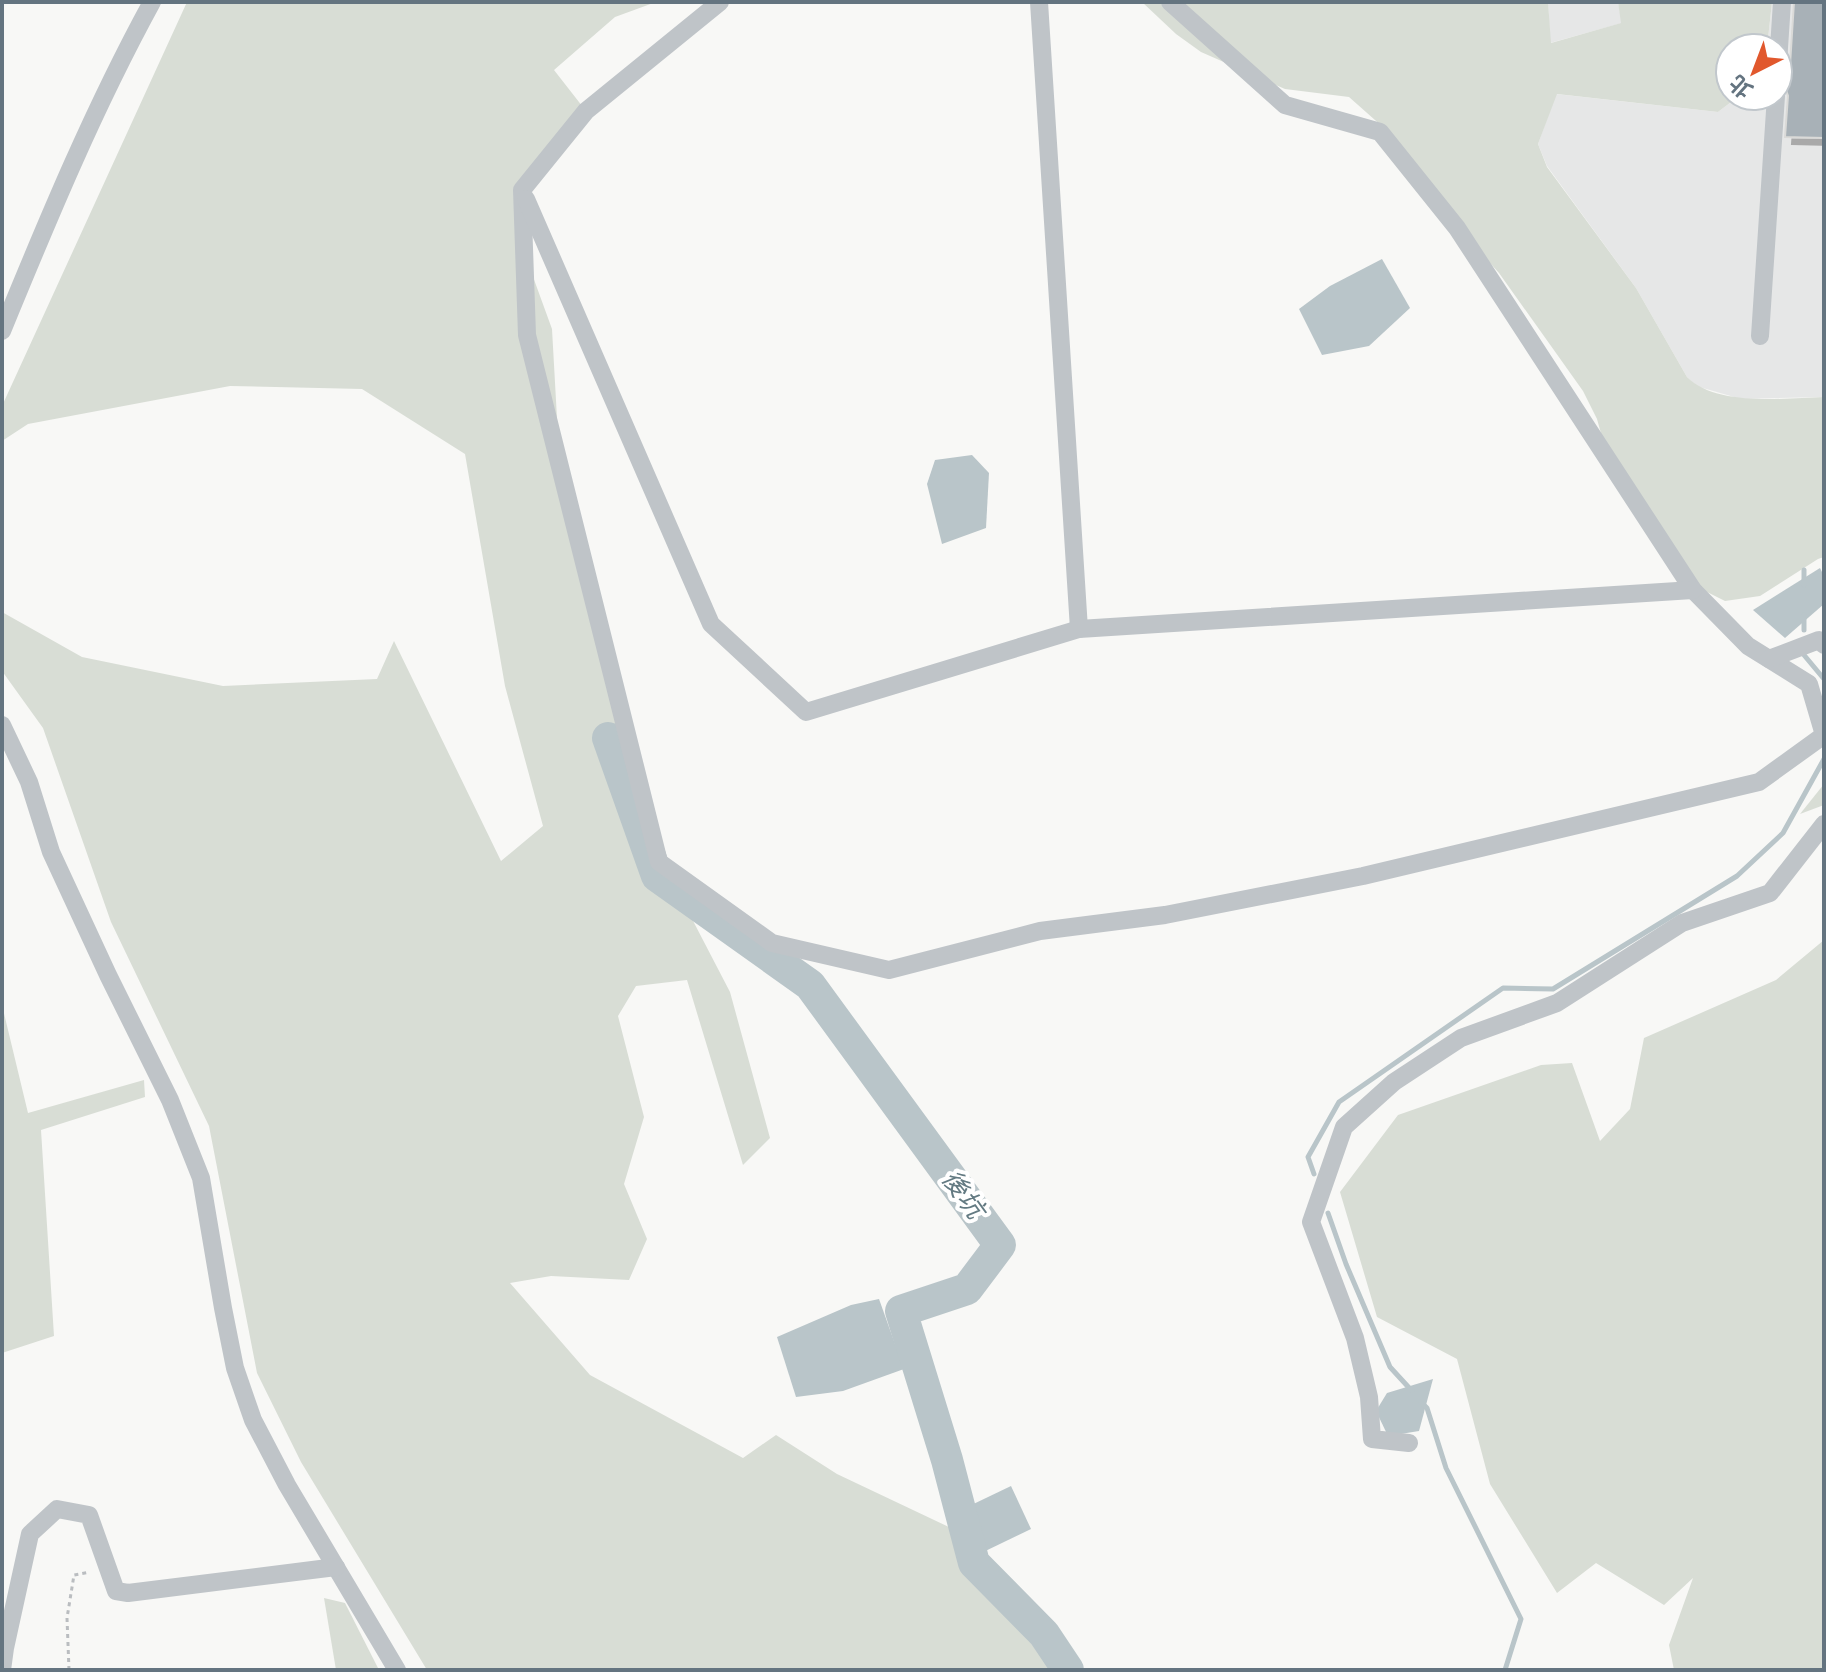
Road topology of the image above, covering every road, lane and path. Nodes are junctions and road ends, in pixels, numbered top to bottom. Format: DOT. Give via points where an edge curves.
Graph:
graph roads {
  1 [pos="152,2"];
  2 [pos="720,2"];
  3 [pos="1039,2"];
  4 [pos="1170,2"];
  5 [pos="1782,2"];
  6 [pos="1780,32"];
  7 [pos="1775,112"];
  8 [pos="522,190"];
  9 [pos="2,331"];
  10 [pos="1760,336"];
  11 [pos="1693,590"];
  12 [pos="1079,629"];
  13 [pos="1824,645"];
  14 [pos="1769,659"];
  15 [pos="2,725"];
  16 [pos="1824,824"];
  17 [pos="1409,1443"];
  18 [pos="109,1567"];
  19 [pos="336,1567"];
  20 [pos="2,1670"];
  21 [pos="69,1670"];
  22 [pos="397,1670"];
  1 -- 9 [label="street" via="57,198"];
  2 -- 8 [label="street" via="586,111"];
  3 -- 12 [label="street"];
  4 -- 11 [label="street" via="1285,105 1380,132 1457,228"];
  5 -- 6 [label="street"];
  7 -- 10 [label="street"];
  8 -- 12 [label="street" via="711,624 806,712"];
  8 -- 14 [label="street" via="527,335 659,862 772,943 889,970 1040,931 1165,915 1363,876 1759,782 1824,735 1809,684"];
  11 -- 12 [label="street"];
  11 -- 14 [label="street" via="1748,646"];
  13 -- 14 [label="street" via="1819,640"];
  15 -- 19 [label="street" via="29,782 51,852 170,1100 201,1178 235,1368 253,1420"];
  16 -- 17 [label="street" via="1770,893 1682,923 1557,1003 1461,1038 1394,1082 1344,1127 1311,1222 1355,1338 1369,1397 1372,1439"];
  18 -- 19 [label="street" via="116,1591 128,1593"];
  18 -- 20 [label="street" via="89,1515 57,1509 30,1534"];
  18 -- 21 [label="path" via="74,1575 67,1618"];
  19 -- 22 [label="street"];
}
